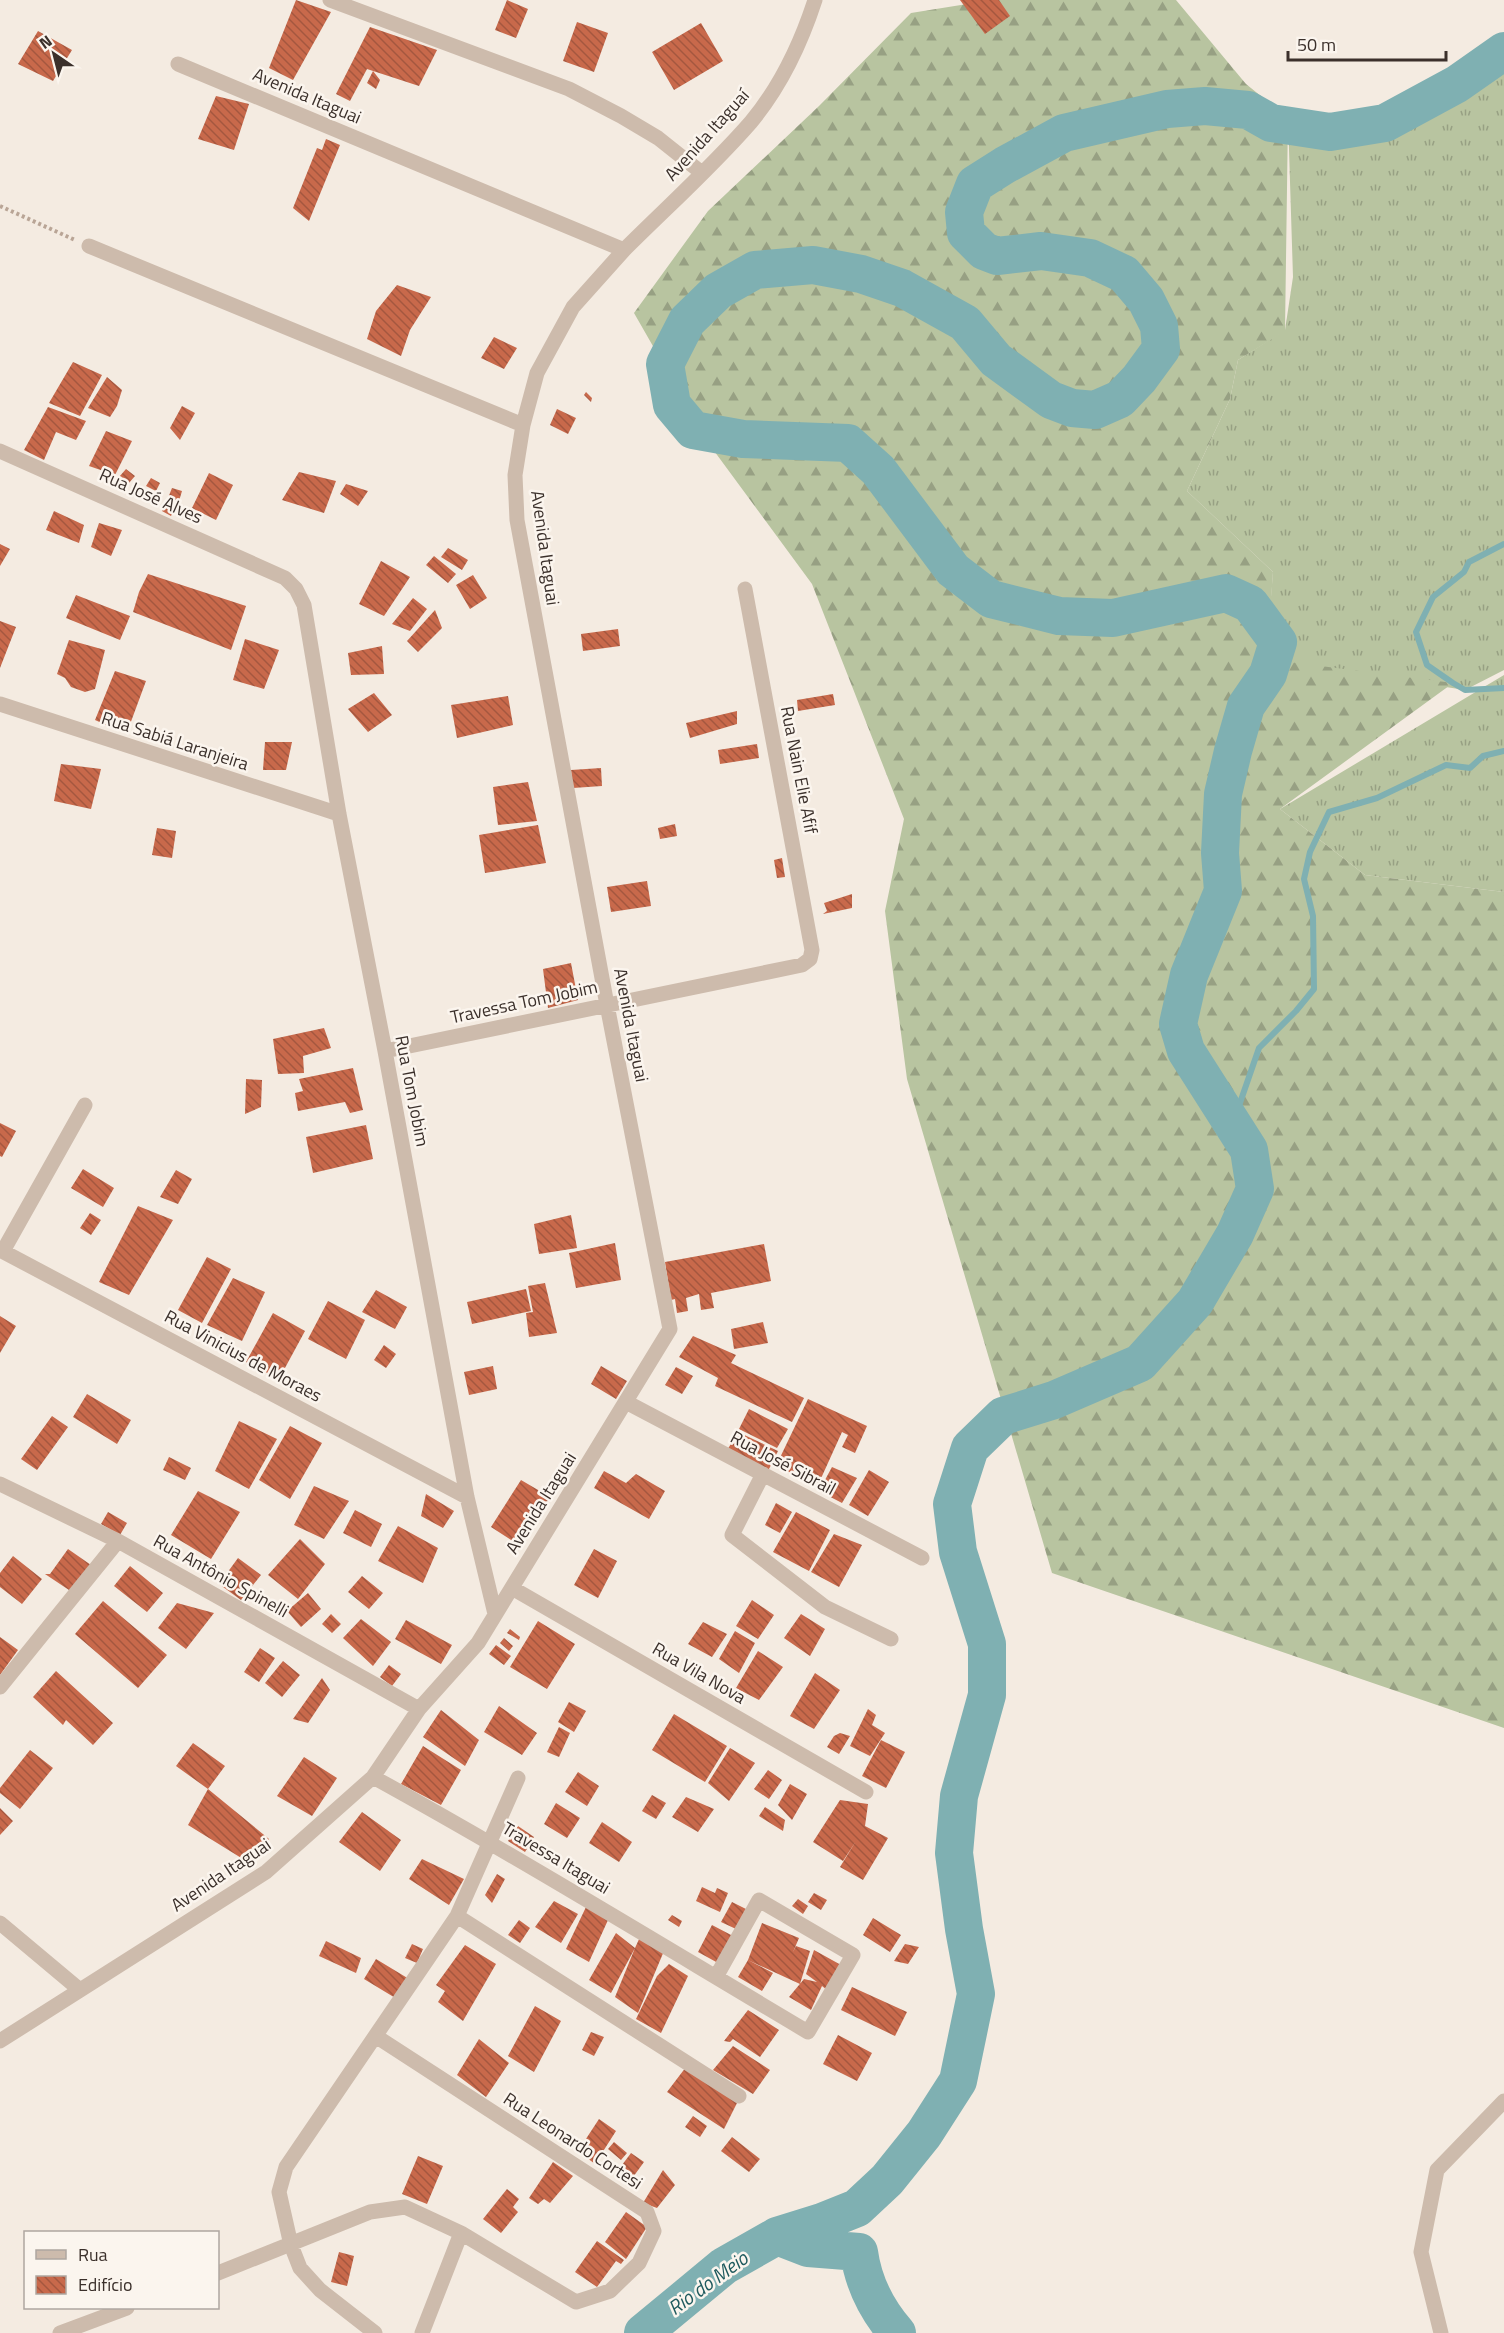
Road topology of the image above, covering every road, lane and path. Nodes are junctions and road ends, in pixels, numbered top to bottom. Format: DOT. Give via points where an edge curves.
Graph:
graph roads {
  1 [pos="330,0"];
  2 [pos="815,0"];
  3 [pos="178,64"];
  4 [pos="702,173"];
  5 [pos="0,206"];
  6 [pos="89,246"];
  7 [pos="624,249"];
  8 [pos="523,425"];
  9 [pos="0,450"];
  10 [pos="285,578"];
  11 [pos="745,589"];
  12 [pos="0,704"];
  13 [pos="339,814"];
  14 [pos="810,959"];
  15 [pos="607,1005"];
  16 [pos="385,1051"];
  17 [pos="85,1105"];
  18 [pos="1,1250"];
  19 [pos="626,1402"];
  20 [pos="763,1474"];
  21 [pos="0,1484"];
  22 [pos="467,1497"];
  23 [pos="118,1541"];
  24 [pos="922,1558"];
  25 [pos="512,1588"];
  26 [pos="495,1614"];
  27 [pos="891,1639"];
  28 [pos="0,1687"];
  29 [pos="419,1709"];
  30 [pos="373,1778"];
  31 [pos="518,1778"];
  32 [pos="866,1792"];
  33 [pos="490,1842"];
  34 [pos="458,1916"];
  35 [pos="0,1923"];
  36 [pos="716,1977"];
  37 [pos="80,1990"];
  38 [pos="377,2037"];
  39 [pos="0,2041"];
  40 [pos="739,2096"];
  41 [pos="1504,2101"];
  42 [pos="462,2233"];
  43 [pos="291,2245"];
  44 [pos="219,2273"];
  45 [pos="122,2309"];
  46 [pos="60,2333"];
  47 [pos="375,2333"];
  48 [pos="422,2333"];
  49 [pos="1440,2333"];
  1 -- 4 [label="street" via="569,89 658,138"];
  2 -- 4 [label="street, Avenida Itaguaí" via="803,37 783,75 752,121"];
  3 -- 7 [label="street, Avenida Itaguai"];
  4 -- 7 [label="street, Avenida Itaguaí"];
  5 -- 6 [label="path"];
  6 -- 8 [label="street"];
  7 -- 8 [label="street, Avenida Itaguai" via="573,307 537,373"];
  8 -- 15 [label="street, Avenida Itaguai" via="515,475 517,520"];
  9 -- 10 [label="street, Rua José Alves"];
  10 -- 13 [label="street, Rua Tom Jobim" via="304,605"];
  11 -- 14 [label="street, Rua Nain Elie Afif" via="812,950"];
  12 -- 13 [label="street, Rua Sabiá Laranjeira"];
  13 -- 16 [label="street, Rua Tom Jobim"];
  14 -- 15 [label="street, Travessa Tom Jobim" via="802,965"];
  15 -- 16 [label="street, Travessa Tom Jobim"];
  15 -- 19 [label="street, Avenida Itaguai" via="670,1329"];
  16 -- 22 [label="street, Rua Tom Jobim"];
  17 -- 18 [label="street"];
  18 -- 22 [label="street, Rua Vinicius de Moraes"];
  19 -- 20 [label="street, Rua José Sibrail"];
  19 -- 25 [label="street, Avenida Itaguai"];
  20 -- 24 [label="street, Rua José Sibrail"];
  20 -- 27 [label="street" via="732,1536 825,1607"];
  21 -- 23 [label="street, Rua Antônio Spinelli"];
  22 -- 26 [label="street, Rua Tom Jobim"];
  23 -- 28 [label="street"];
  23 -- 29 [label="street, Rua Antônio Spinelli"];
  25 -- 26 [label="street, Avenida Itaguai"];
  25 -- 32 [label="street, Rua Vila Nova"];
  26 -- 29 [label="street, Avenida Itaguai" via="478,1642"];
  29 -- 30 [label="street, Avenida Itaguai"];
  30 -- 33 [label="street, Travessa Itaguai"];
  30 -- 37 [label="street, Avenida Itaguai" via="266,1872"];
  31 -- 33 [label="street"];
  33 -- 34 [label="street"];
  33 -- 36 [label="street, Travessa Itaguai"];
  34 -- 38 [label="street"];
  34 -- 40 [label="street"];
  35 -- 37 [label="street"];
  36 -- 36 [label="street, Travessa Itaguai" via="808,2031 853,1955 759,1900"];
  37 -- 39 [label="street, Avenida Itaguai"];
  38 -- 42 [label="street, Rua Leonardo Cortesi" via="647,2212 654,2231 639,2263 610,2291 576,2302"];
  38 -- 43 [label="street" via="286,2168 279,2192"];
  41 -- 49 [label="street" via="1437,2170 1421,2252"];
  42 -- 43 [label="street, Rua Leonardo Cortesi" via="405,2207 370,2212"];
  42 -- 48 [label="street"];
  43 -- 44 [label="street, Rua Leonardo Cortesi"];
  43 -- 47 [label="street" via="300,2268 320,2290"];
  45 -- 46 [label="street"];
}
